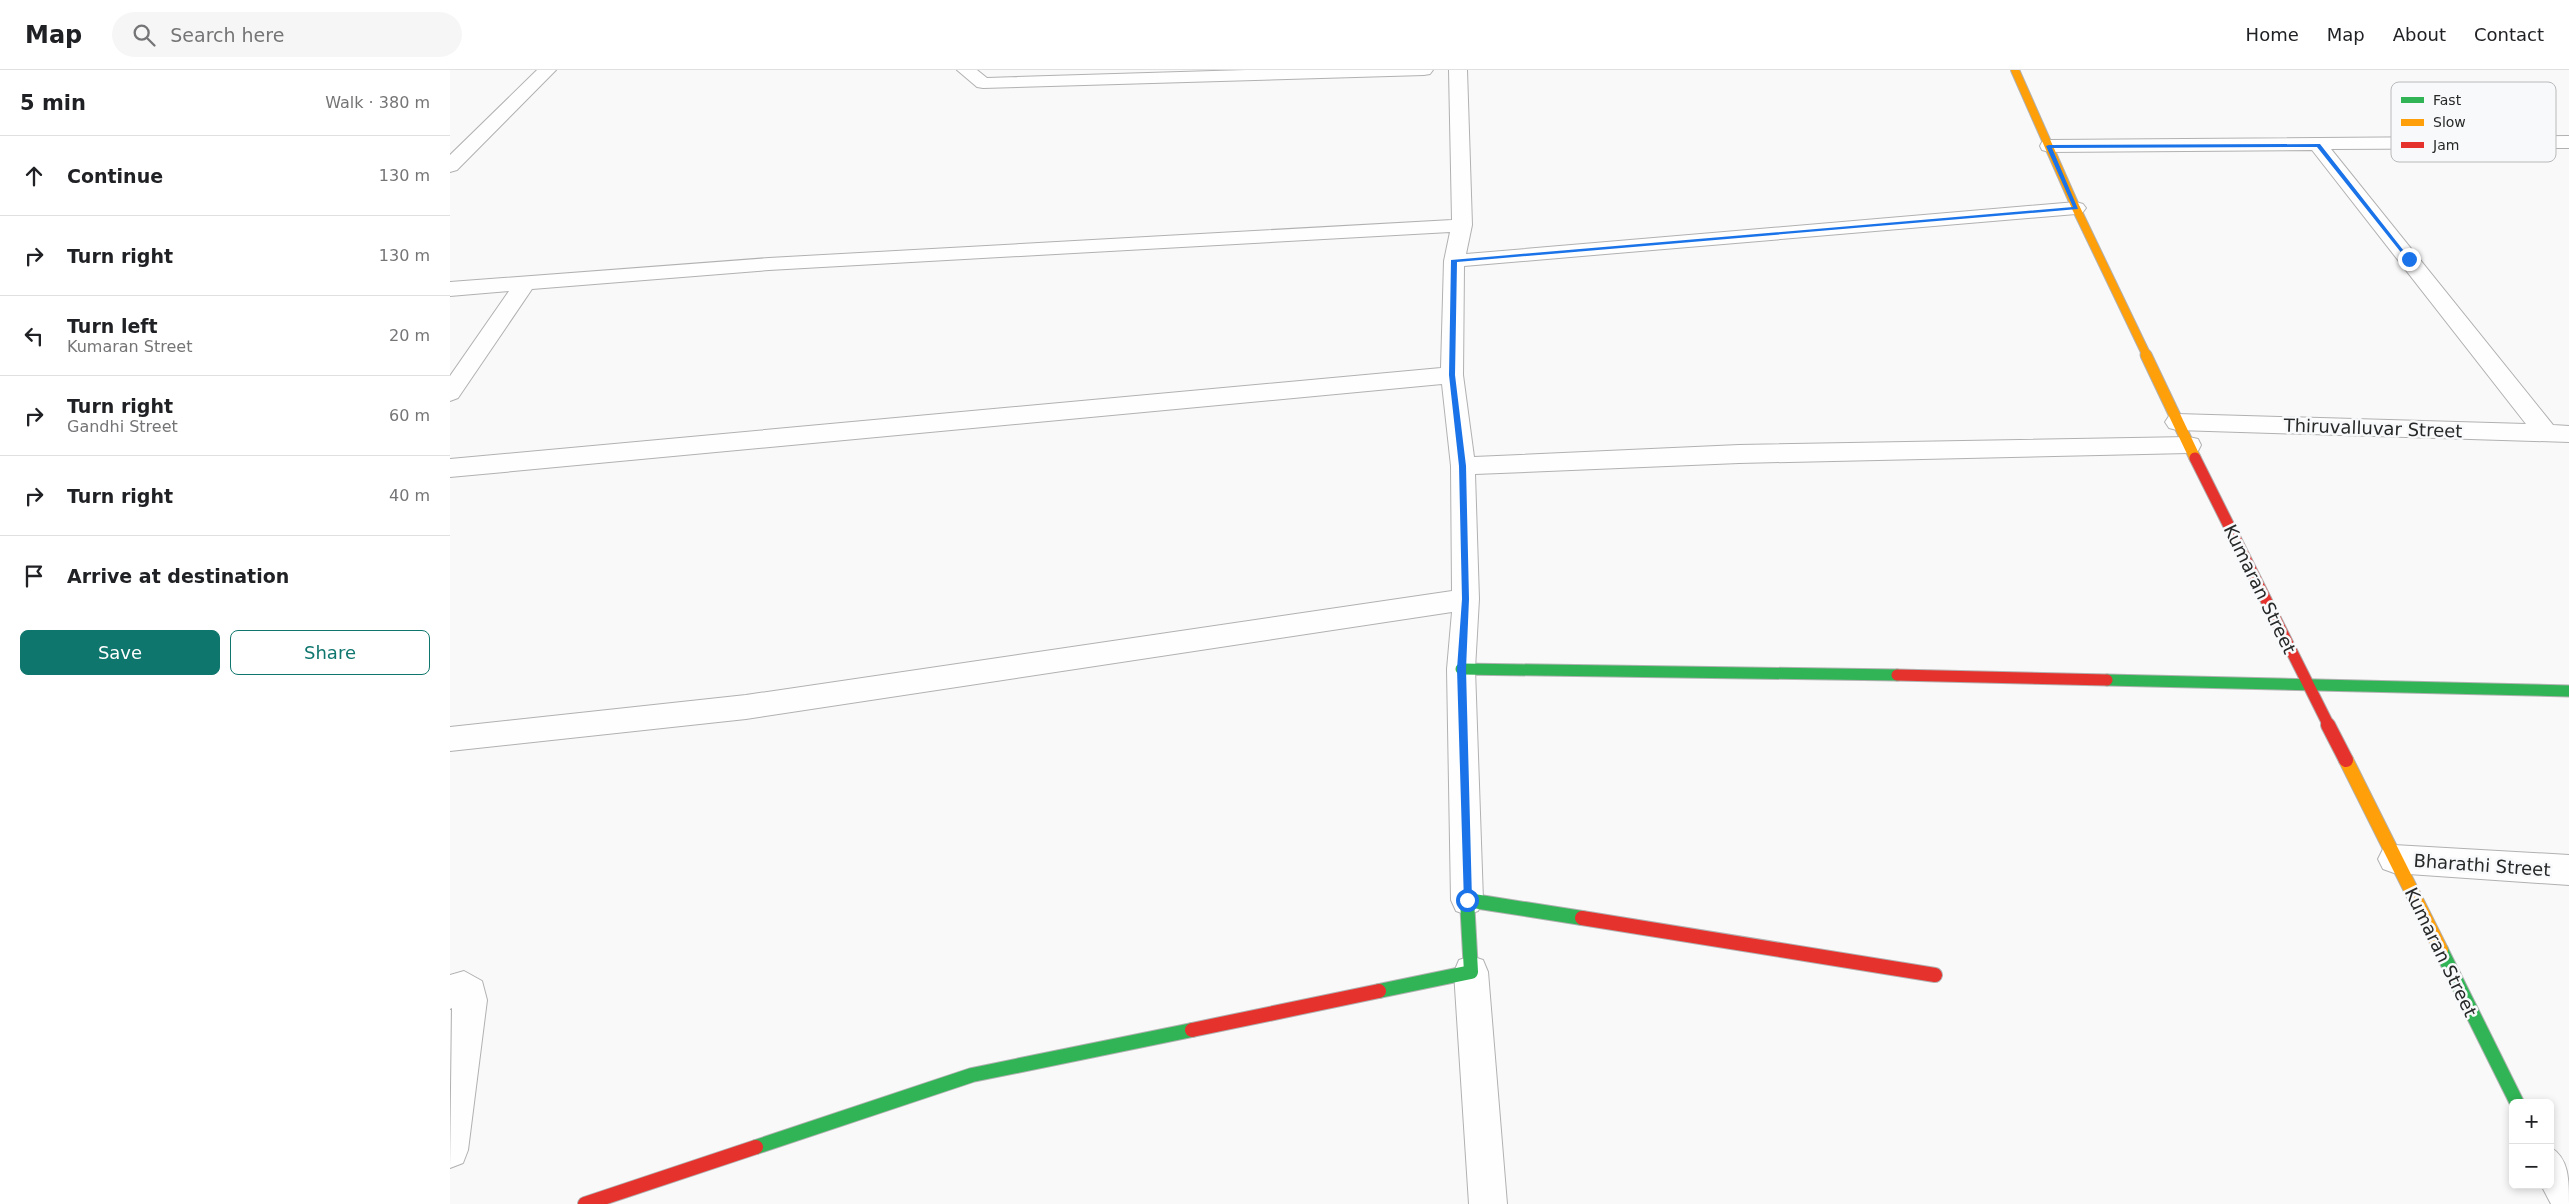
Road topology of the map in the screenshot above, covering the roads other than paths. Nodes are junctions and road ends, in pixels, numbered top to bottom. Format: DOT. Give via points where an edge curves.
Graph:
graph roads {
  1 [pos="547,70"];
  2 [pos="966,70"];
  3 [pos="1424,70"];
  4 [pos="1458,70"];
  5 [pos="2015,70"];
  6 [pos="2556,142"];
  7 [pos="2569,142"];
  8 [pos="2391,144"];
  9 [pos="2318,145"];
  10 [pos="2049,146"];
  11 [pos="450,166"];
  12 [pos="2076,208"];
  13 [pos="1462,225"];
  14 [pos="1454,261"];
  15 [pos="524,285"];
  16 [pos="450,289"];
  17 [pos="1452,375"];
  18 [pos="450,393"];
  19 [pos="2177,422"];
  20 [pos="2558,433"];
  21 [pos="2189,445"];
  22 [pos="1463,466"];
  23 [pos="450,468"];
  24 [pos="1466,599"];
  25 [pos="1461,669"];
  26 [pos="2308,686"];
  27 [pos="2569,691"];
  28 [pos="450,739"];
  29 [pos="2394,859"];
  30 [pos="2569,870"];
  31 [pos="1467,900"];
  32 [pos="1471,972"];
  33 [pos="1935,975"];
  34 [pos="450,992"];
  35 [pos="2515,1099"];
  36 [pos="450,1150"];
  37 [pos="2554,1172"];
  38 [pos="2569,1200"];
  39 [pos="585,1204"];
  40 [pos="1488,1204"];
  1 -- 11 [label="street"];
  2 -- 3 [label="street" via="983,83"];
  4 -- 13 [label="street"];
  5 -- 10 [label="street, Kumaran Street"];
  6 -- 7 [label="street"];
  8 -- 9 [label="street"];
  9 -- 10 [label="street"];
  9 -- 20 [label="street"];
  10 -- 12 [label="street, Kumaran Street"];
  12 -- 14 [label="street"];
  12 -- 19 [label="street, Kumaran Street"];
  13 -- 14 [label="street"];
  13 -- 15 [label="street" via="769,264"];
  14 -- 17 [label="street"];
  15 -- 16 [label="street"];
  15 -- 18 [label="street"];
  17 -- 22 [label="street"];
  17 -- 23 [label="street"];
  19 -- 20 [label="street, Thiruvalluvar Street"];
  19 -- 21 [label="street, Kumaran Street"];
  21 -- 22 [label="street" via="1739,454"];
  21 -- 26 [label="street, Kumaran Street"];
  22 -- 24 [label="street"];
  24 -- 25 [label="street"];
  24 -- 28 [label="street" via="746,707"];
  25 -- 26 [label="street" via="1904,675"];
  25 -- 31 [label="street"];
  26 -- 27 [label="street"];
  26 -- 29 [label="street, Kumaran Street"];
  29 -- 30 [label="street, Bharathi Street"];
  29 -- 35 [label="street, Kumaran Street"];
  31 -- 32 [label="street"];
  31 -- 33 [label="street"];
  32 -- 39 [label="street" via="972,1075"];
  32 -- 40 [label="street"];
  34 -- 36 [label="street" via="464,988 470,993"];
  37 -- 38 [label="street"];
}
